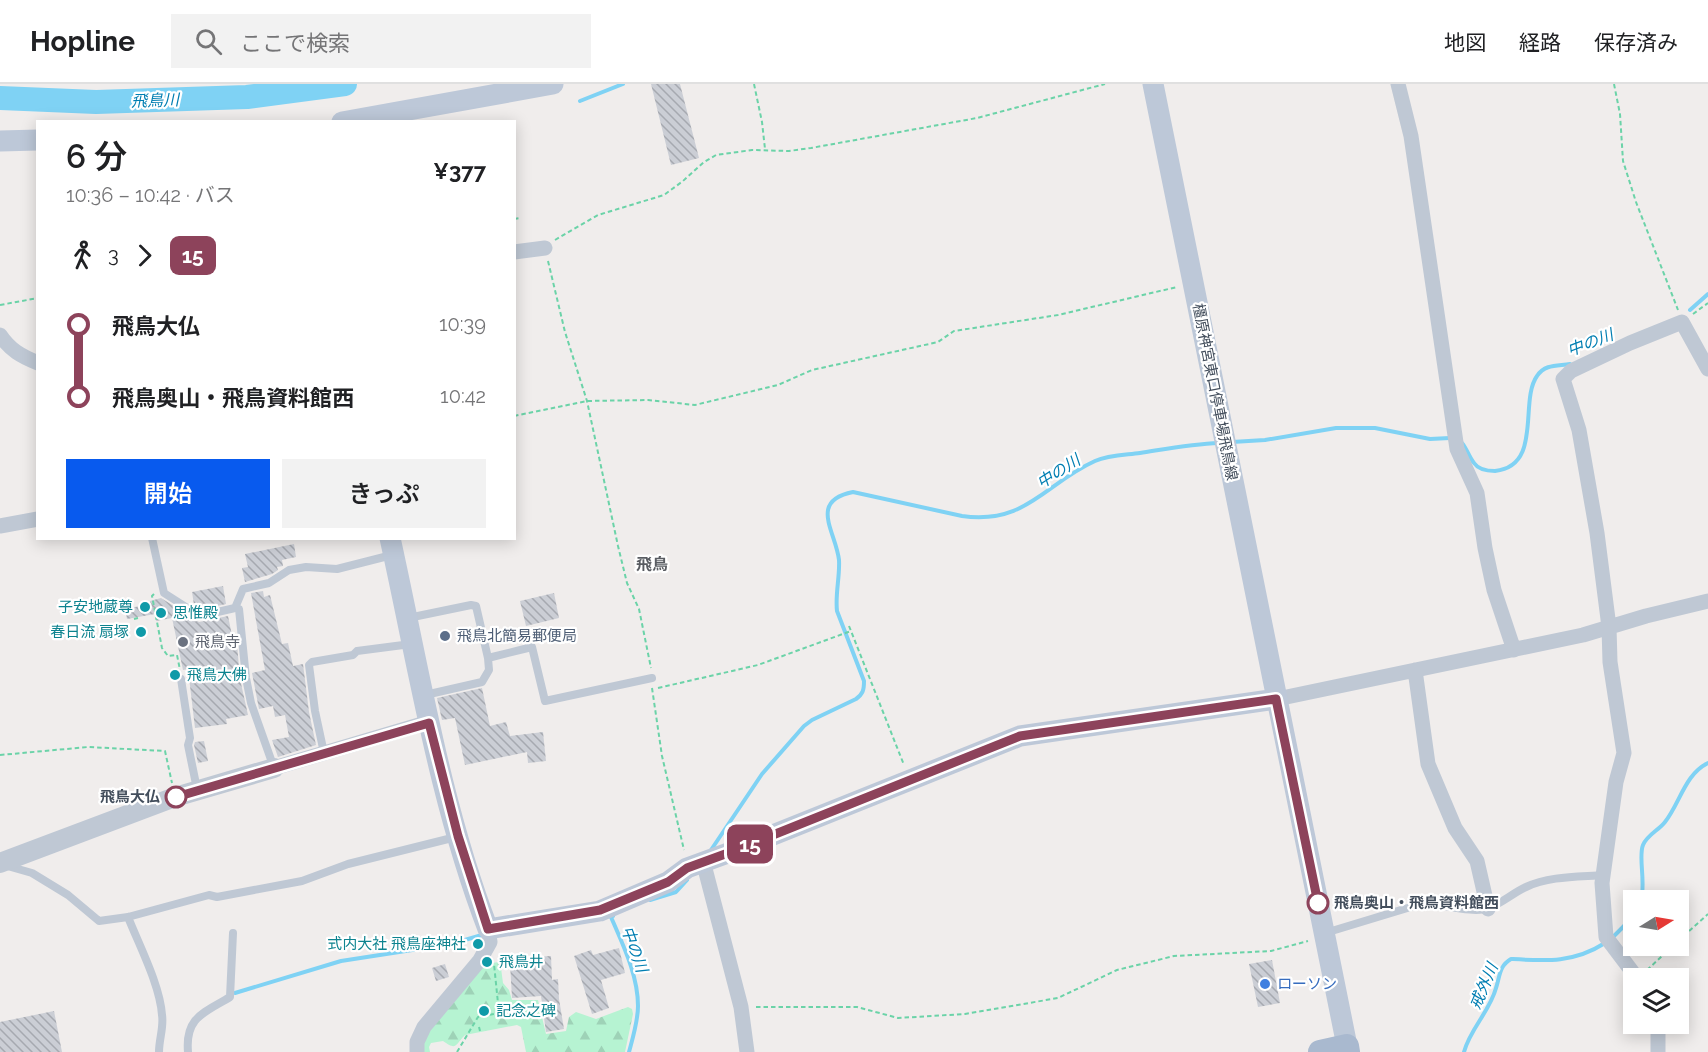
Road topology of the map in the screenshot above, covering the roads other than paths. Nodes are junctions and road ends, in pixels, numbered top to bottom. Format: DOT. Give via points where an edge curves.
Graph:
graph roads {
  1 [pos="553,84"];
  2 [pos="1153,84"];
  3 [pos="1398,84"];
  4 [pos="416,114"];
  5 [pos="353,120"];
  6 [pos="36,140"];
  7 [pos="0,141"];
  8 [pos="544,248"];
  9 [pos="516,252"];
  10 [pos="0,335"];
  11 [pos="36,362"];
  12 [pos="1708,369"];
  13 [pos="36,519"];
  14 [pos="0,526"];
  15 [pos="152,540"];
  16 [pos="391,547"];
  17 [pos="1708,601"];
  18 [pos="235,608"];
  19 [pos="407,618"];
  20 [pos="1609,627"];
  21 [pos="412,644"];
  22 [pos="1514,650"];
  23 [pos="488,658"];
  24 [pos="1415,670"];
  25 [pos="652,678"];
  26 [pos="181,679"];
  27 [pos="423,695"];
  28 [pos="1276,699"];
  29 [pos="429,723"];
  30 [pos="324,753"];
  31 [pos="274,768"];
  32 [pos="197,790"];
  33 [pos="458,836"];
  34 [pos="0,863"];
  35 [pos="695,865"];
  36 [pos="1604,875"];
  37 [pos="1488,909"];
  38 [pos="128,917"];
  39 [pos="488,929"];
  40 [pos="233,933"];
  41 [pos="1324,934"];
  42 [pos="1634,968"];
  43 [pos="1658,1034"];
  44 [pos="1347,1049"];
  45 [pos="159,1052"];
  46 [pos="188,1052"];
  47 [pos="417,1052"];
  48 [pos="747,1052"];
  49 [pos="1320,1052"];
  50 [pos="1658,1052"];
  1 -- 4 [label="main road"];
  2 -- 28 [label="main road, 橿原神宮東口停車場飛鳥線"];
  3 -- 22 [label="street" via="1411,136 1457,449 1477,493 1494,590"];
  4 -- 5 [label="main road"];
  6 -- 7 [label="main road"];
  8 -- 9 [label="street"];
  10 -- 11 [label="street" via="10,348"];
  12 -- 20 [label="street" via="1682,322 1571,371 1563,379 1579,430"];
  13 -- 14 [label="street"];
  15 -- 18 [label="lane" via="164,593 200,616"];
  16 -- 18 [label="lane" via="337,569 289,570 269,583 243,589"];
  16 -- 19 [label="main road"];
  17 -- 20 [label="street"];
  18 -- 31 [label="lane" via="239,609 251,703"];
  19 -- 21 [label="main road"];
  19 -- 23 [label="lane" via="476,606"];
  20 -- 22 [label="street"];
  20 -- 36 [label="street" via="1610,662 1624,753"];
  21 -- 27 [label="main road"];
  21 -- 30 [label="lane" via="357,651 309,665"];
  22 -- 24 [label="street"];
  23 -- 25 [label="lane" via="532,647 545,700"];
  23 -- 27 [label="lane" via="489,670 482,682"];
  24 -- 28 [label="street"];
  24 -- 37 [label="street" via="1428,764 1455,828 1477,861"];
  26 -- 32 [label="lane"];
  27 -- 29 [label="main road"];
  28 -- 35 [label="main road" via="1020,736"];
  28 -- 41 [label="main road, 橿原神宮東口停車場飛鳥線"];
  29 -- 30 [label="street"];
  29 -- 33 [label="main road"];
  30 -- 31 [label="street"];
  31 -- 32 [label="street"];
  32 -- 34 [label="street"];
  33 -- 38 [label="lane" via="348,864 302,881 217,897 209,895"];
  33 -- 39 [label="main road"];
  34 -- 38 [label="lane" via="32,873 68,895 99,921"];
  35 -- 39 [label="main road" via="668,882 600,910"];
  35 -- 48 [label="street" via="741,1007"];
  36 -- 37 [label="lane" via="1560,878 1527,886"];
  36 -- 42 [label="street" via="1608,941"];
  37 -- 41 [label="lane" via="1424,903"];
  38 -- 45 [label="lane" via="160,1001 163,1018"];
  39 -- 47 [label="street" via="490,942 480,960 424,1027"];
  40 -- 46 [label="lane" via="230,997 196,1018 187,1037"];
  41 -- 44 [label="main road, 橿原神宮東口停車場飛鳥線"];
  43 -- 50 [label="street"];
  44 -- 49 [label="main road"];
}
